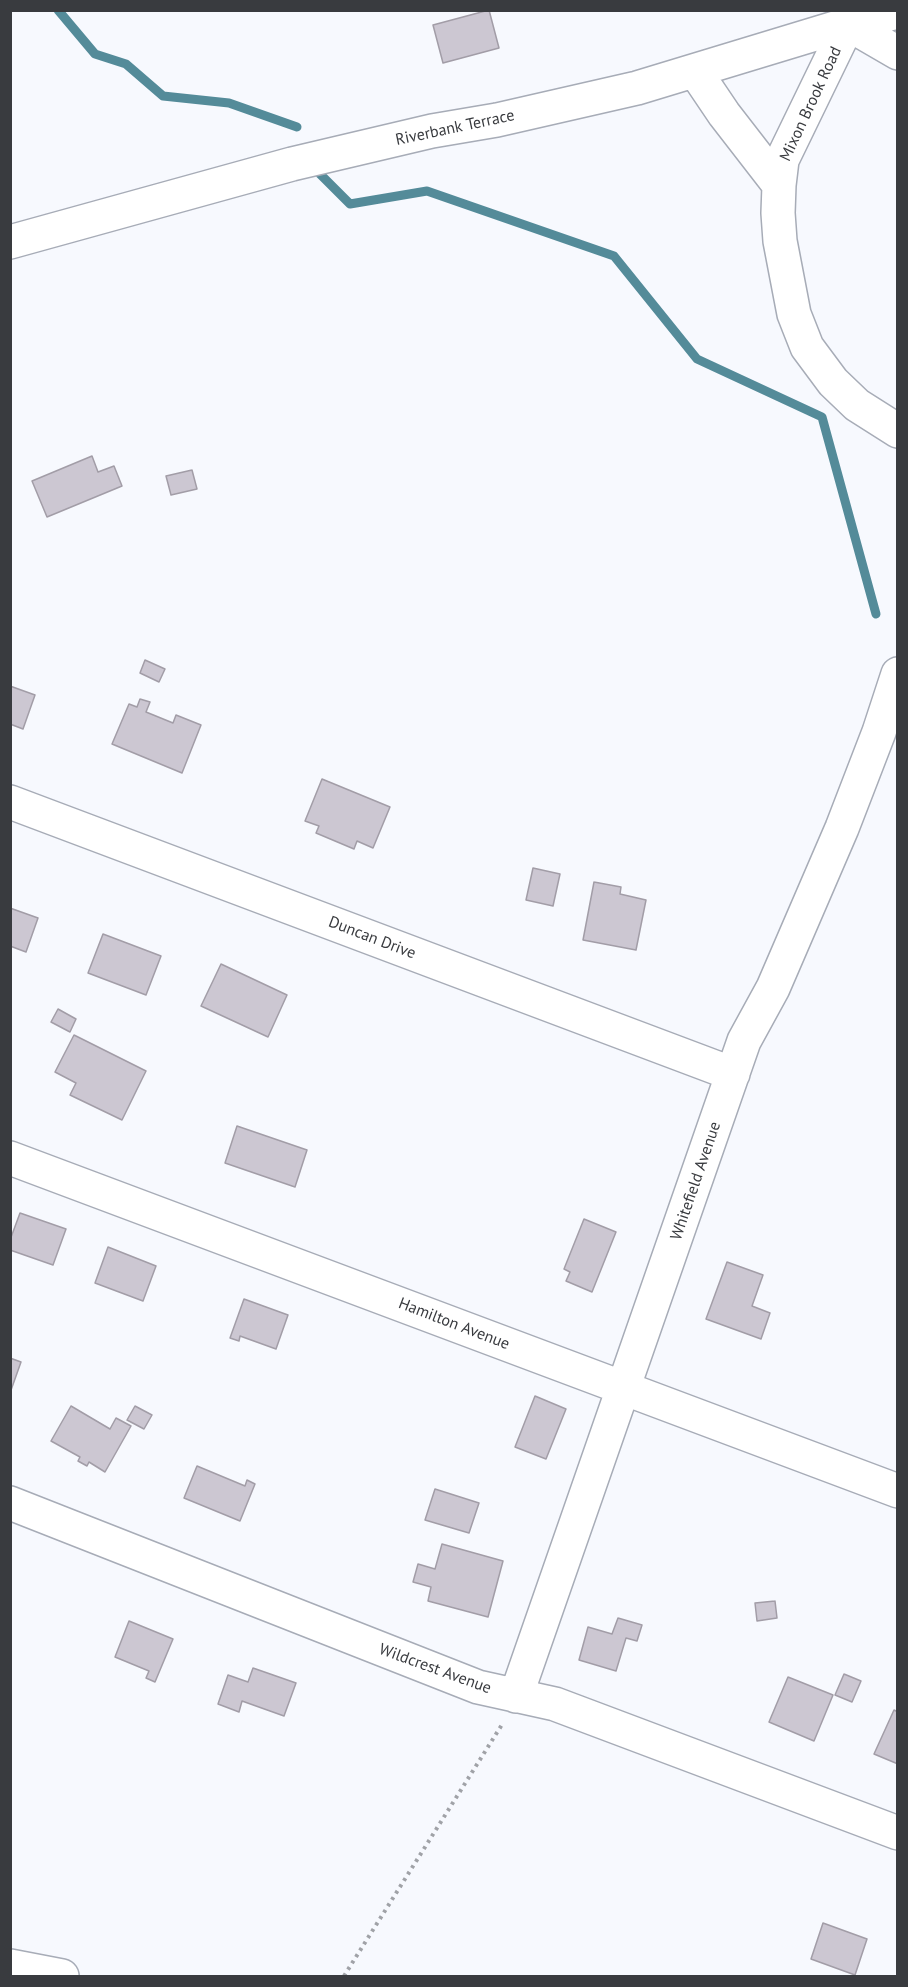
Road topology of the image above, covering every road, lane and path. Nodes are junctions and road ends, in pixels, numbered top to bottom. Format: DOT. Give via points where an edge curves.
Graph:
graph roads {
  1 [pos="897,12"];
  2 [pos="848,24"];
  3 [pos="897,53"];
  4 [pos="695,71"];
  5 [pos="779,186"];
  6 [pos="10,242"];
  7 [pos="897,431"];
  8 [pos="897,674"];
  9 [pos="10,802"];
  10 [pos="733,1074"];
  11 [pos="10,1158"];
  12 [pos="624,1388"];
  13 [pos="897,1491"];
  14 [pos="10,1503"];
  15 [pos="516,1696"];
  16 [pos="897,1833"];
  17 [pos="10,1966"];
  18 [pos="62,1977"];
  19 [pos="344,1977"];
  1 -- 2 [label="street, Riverbank Terrace"];
  2 -- 3 [label="street"];
  2 -- 4 [label="street, Riverbank Terrace"];
  2 -- 5 [label="street, Mixon Brook Road" via="782,160"];
  4 -- 5 [label="street, Mixon Brook Road"];
  4 -- 6 [label="street, Riverbank Terrace" via="637,88 292,164"];
  5 -- 7 [label="street, Mixon Brook Road" via="780,242 794,314 807,347 857,405"];
  8 -- 10 [label="street, Whitefield Avenue" via="842,828 773,988 744,1041"];
  9 -- 10 [label="street, Duncan Drive"];
  10 -- 12 [label="street, Whitefield Avenue"];
  11 -- 12 [label="street, Hamilton Avenue"];
  12 -- 13 [label="street, Hamilton Avenue"];
  12 -- 15 [label="street, Whitefield Avenue"];
  14 -- 15 [label="street, Wildcrest Avenue" via="478,1687"];
  15 -- 16 [label="street, Wildcrest Avenue" via="555,1704"];
  15 -- 19 [label="path" via="499,1731"];
  17 -- 18 [label="street"];
}
